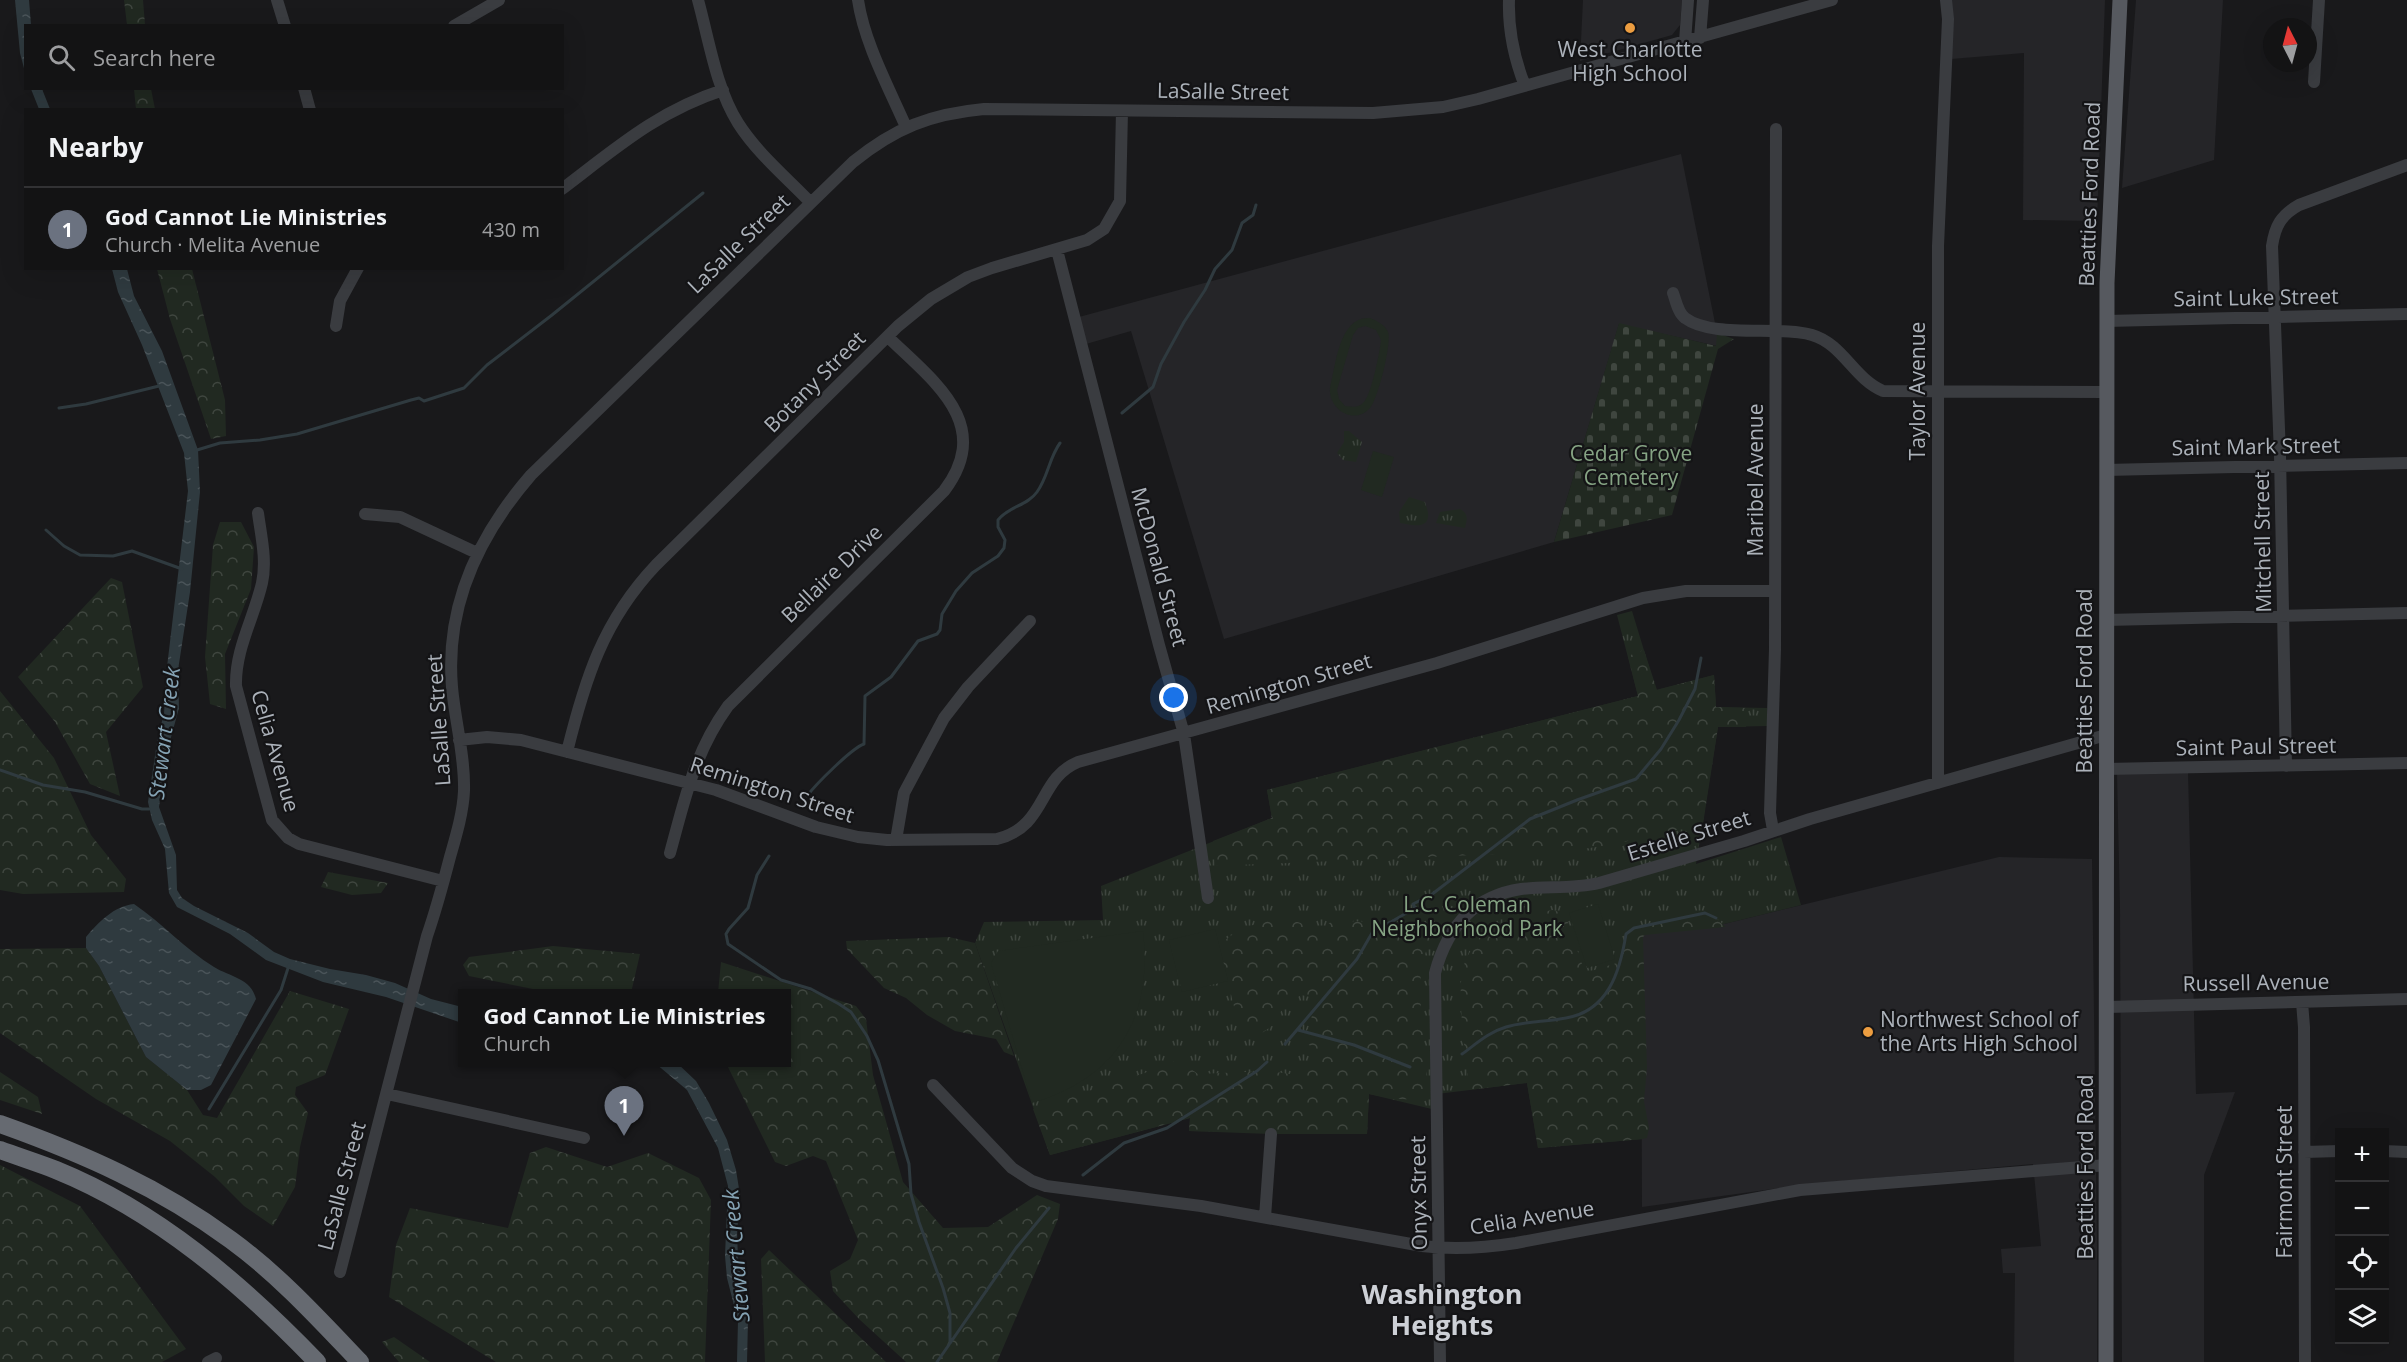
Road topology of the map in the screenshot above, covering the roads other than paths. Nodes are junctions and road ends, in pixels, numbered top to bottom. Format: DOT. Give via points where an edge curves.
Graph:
graph roads {
  1 [pos="277,0"];
  2 [pos="499,0"];
  3 [pos="698,0"];
  4 [pos="858,0"];
  5 [pos="1509,0"];
  6 [pos="1688,0"];
  7 [pos="1703,0"];
  8 [pos="1832,0"];
  9 [pos="1946,0"];
  10 [pos="2120,0"];
  11 [pos="2319,0"];
  12 [pos="284,24"];
  13 [pos="457,24"];
  14 [pos="1700,38"];
  15 [pos="1685,42"];
  16 [pos="2314,82"];
  17 [pos="1525,86"];
  18 [pos="305,90"];
  19 [pos="723,90"];
  20 [pos="309,108"];
  21 [pos="1122,111"];
  22 [pos="906,127"];
  23 [pos="1776,129"];
  24 [pos="2407,165"];
  25 [pos="564,187"];
  26 [pos="810,202"];
  27 [pos="1057,249"];
  28 [pos="357,270"];
  29 [pos="1673,293"];
  30 [pos="2407,314"];
  31 [pos="2273,318"];
  32 [pos="2106,321"];
  33 [pos="336,326"];
  34 [pos="1776,331"];
  35 [pos="888,337"];
  36 [pos="1938,391"];
  37 [pos="2106,392"];
  38 [pos="2407,463"];
  39 [pos="2280,467"];
  40 [pos="2106,470"];
  41 [pos="258,513"];
  42 [pos="365,513"];
  43 [pos="477,552"];
  44 [pos="1775,591"];
  45 [pos="2407,614"];
  46 [pos="2284,616"];
  47 [pos="2106,620"];
  48 [pos="1030,621"];
  49 [pos="1185,734"];
  50 [pos="2106,735"];
  51 [pos="459,740"];
  52 [pos="567,752"];
  53 [pos="2407,763"];
  54 [pos="2286,766"];
  55 [pos="2106,769"];
  56 [pos="690,783"];
  57 [pos="1938,783"];
  58 [pos="1773,830"];
  59 [pos="896,840"];
  60 [pos="670,854"];
  61 [pos="443,881"];
  62 [pos="1208,898"];
  63 [pos="2407,999"];
  64 [pos="2302,1002"];
  65 [pos="2107,1006"];
  66 [pos="933,1085"];
  67 [pos="387,1094"];
  68 [pos="1436,1095"];
  69 [pos="0,1124"];
  70 [pos="1271,1134"];
  71 [pos="584,1138"];
  72 [pos="0,1150"];
  73 [pos="2335,1151"];
  74 [pos="2389,1151"];
  75 [pos="2304,1152"];
  76 [pos="2407,1152"];
  77 [pos="2107,1165"];
  78 [pos="1265,1217"];
  79 [pos="1440,1248"];
  80 [pos="340,1272"];
  81 [pos="317,1362"];
  82 [pos="360,1362"];
  83 [pos="1440,1362"];
  84 [pos="2106,1362"];
  85 [pos="2305,1362"];
  1 -- 12 [label="street"];
  2 -- 13 [label="street"];
  3 -- 19 [label="street"];
  4 -- 22 [label="street"];
  5 -- 17 [label="street" via="1511,38"];
  6 -- 15 [label="street"];
  7 -- 14 [label="street"];
  8 -- 14 [label="street, LaSalle Street"];
  9 -- 36 [label="street, Taylor Avenue"];
  10 -- 32 [label="main road, Beatties Ford Road"];
  11 -- 16 [label="street"];
  14 -- 15 [label="street, LaSalle Street"];
  15 -- 17 [label="street, LaSalle Street"];
  17 -- 21 [label="street, LaSalle Street" via="1443,107 1394,112"];
  18 -- 20 [label="street"];
  19 -- 25 [label="street" via="672,110 647,125"];
  19 -- 26 [label="street" via="746,135"];
  21 -- 22 [label="street, LaSalle Street" via="984,109 933,117"];
  21 -- 27 [label="street, Botany Street" via="1120,201 1114,214 1093,237"];
  22 -- 26 [label="street, LaSalle Street" via="873,146"];
  23 -- 34 [label="street, Maribel Avenue"];
  24 -- 31 [label="street, Mitchell Street" via="2299,205 2280,220 2272,246"];
  26 -- 43 [label="street, LaSalle Street" via="531,475 497,517"];
  27 -- 35 [label="street, Botany Street" via="968,277 920,307"];
  27 -- 49 [label="street, McDonald Street"];
  28 -- 33 [label="street" via="340,301"];
  29 -- 34 [label="street" via="1683,315 1692,321 1728,330"];
  30 -- 31 [label="street, Saint Luke Street"];
  31 -- 32 [label="street, Saint Luke Street"];
  31 -- 39 [label="street, Mitchell Street"];
  32 -- 37 [label="main road, Beatties Ford Road"];
  34 -- 36 [label="street" via="1800,332 1825,340 1864,380 1883,391"];
  34 -- 44 [label="street, Maribel Avenue"];
  35 -- 52 [label="street, Botany Street" via="656,566 627,600 589,670"];
  35 -- 56 [label="street, Bellaire Drive" via="945,393 957,411 964,445 957,472 945,491 728,706 704,743"];
  36 -- 37 [label="street"];
  36 -- 57 [label="street, Taylor Avenue"];
  37 -- 40 [label="main road, Beatties Ford Road"];
  38 -- 39 [label="street, Saint Mark Street"];
  39 -- 40 [label="street, Saint Mark Street"];
  39 -- 46 [label="street, Mitchell Street"];
  40 -- 47 [label="main road, Beatties Ford Road"];
  41 -- 61 [label="street, Celia Avenue" via="262,584 236,664 236,686 272,820 299,844"];
  42 -- 43 [label="street" via="400,517"];
  43 -- 51 [label="street, LaSalle Street" via="460,600 453,646 452,684"];
  44 -- 49 [label="street, Remington Street" via="1686,591 1643,598 1437,663"];
  44 -- 58 [label="street, Maribel Avenue" via="1770,813"];
  45 -- 46 [label="street"];
  46 -- 47 [label="street"];
  46 -- 54 [label="street, Mitchell Street"];
  47 -- 50 [label="main road, Beatties Ford Road"];
  48 -- 59 [label="street" via="944,718 904,793"];
  49 -- 59 [label="street, Remington Street" via="1072,764 1056,777 1028,823 1009,836"];
  49 -- 62 [label="street, McDonald Street"];
  50 -- 55 [label="main road, Beatties Ford Road"];
  50 -- 57 [label="street, Estelle Street"];
  51 -- 52 [label="street, Remington Street" via="521,740"];
  51 -- 61 [label="street, LaSalle Street" via="464,793"];
  52 -- 56 [label="street, Remington Street"];
  53 -- 54 [label="street, Saint Paul Street"];
  54 -- 55 [label="street, Saint Paul Street"];
  55 -- 65 [label="main road, Beatties Ford Road"];
  56 -- 59 [label="street, Remington Street" via="832,831"];
  56 -- 60 [label="street, Bellaire Drive"];
  57 -- 58 [label="street, Estelle Street"];
  58 -- 68 [label="street, Estelle Street" via="1599,883 1508,892 1470,911 1448,936 1435,973"];
  61 -- 67 [label="street, LaSalle Street"];
  63 -- 64 [label="street, Russell Avenue"];
  64 -- 65 [label="street, Russell Avenue"];
  64 -- 75 [label="street, Fairmont Street"];
  65 -- 77 [label="main road, Beatties Ford Road"];
  66 -- 78 [label="street, Celia Avenue" via="1012,1168 1032,1181"];
  67 -- 71 [label="street"];
  67 -- 80 [label="street, LaSalle Street"];
  68 -- 79 [label="street, Onyx Street"];
  69 -- 82 [label="highway" via="67,1148 171,1200 231,1240 296,1296"];
  70 -- 78 [label="street"];
  72 -- 81 [label="highway" via="77,1180 167,1232 244,1290"];
  73 -- 75 [label="street"];
  74 -- 76 [label="street"];
  75 -- 85 [label="street, Fairmont Street"];
  77 -- 79 [label="street, Celia Avenue" via="1800,1190 1492,1247"];
  77 -- 84 [label="main road, Beatties Ford Road"];
  78 -- 79 [label="street, Celia Avenue"];
  79 -- 83 [label="street, Onyx Street"];
}
